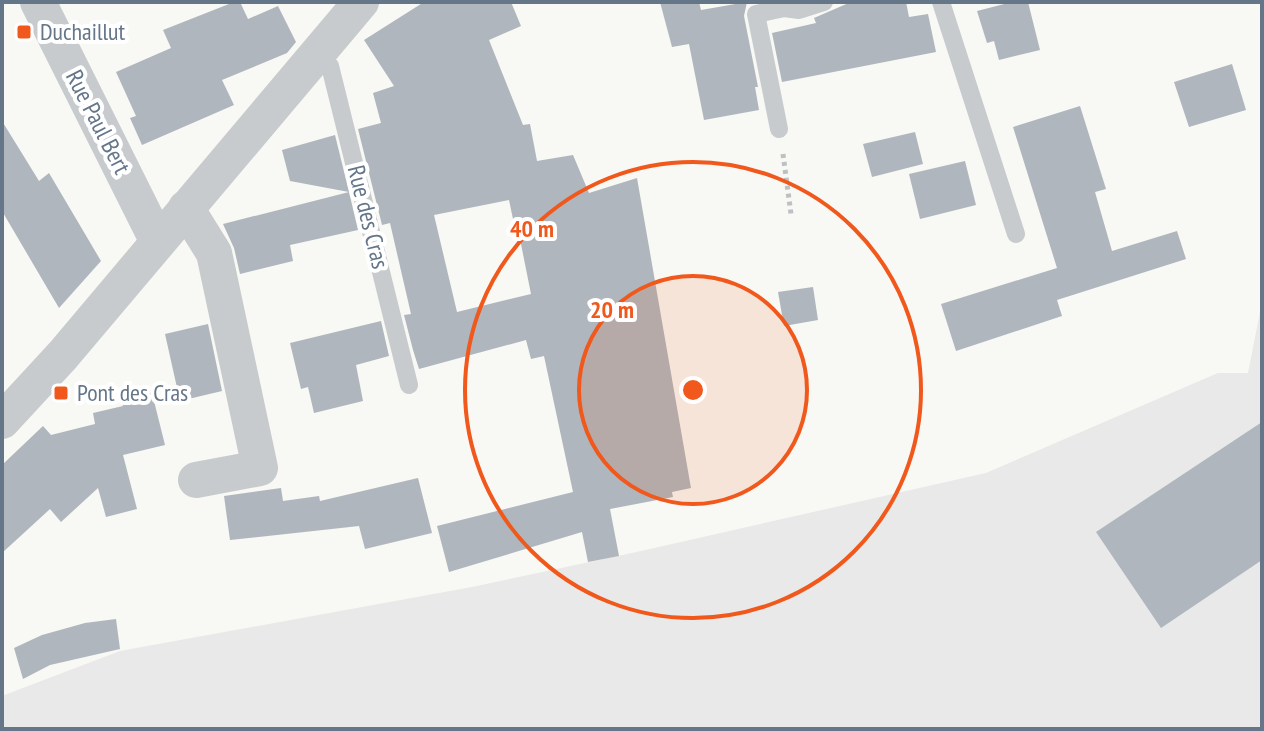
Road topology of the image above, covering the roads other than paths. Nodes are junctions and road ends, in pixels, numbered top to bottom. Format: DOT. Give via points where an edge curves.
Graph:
graph roads {
  1 [pos="38,2"];
  2 [pos="361,2"];
  3 [pos="824,2"];
  4 [pos="941,2"];
  5 [pos="782,5"];
  6 [pos="319,53"];
  7 [pos="779,129"];
  8 [pos="186,208"];
  9 [pos="1016,234"];
  10 [pos="158,242"];
  11 [pos="409,385"];
  12 [pos="2,421"];
  13 [pos="196,480"];
  1 -- 10 [label="street, Rue Paul Bert"];
  2 -- 6 [label="street"];
  3 -- 5 [label="lane" via="799,10"];
  4 -- 9 [label="lane"];
  5 -- 7 [label="lane" via="756,14"];
  6 -- 8 [label="street"];
  6 -- 11 [label="lane, Rue des Cras" via="330,66"];
  8 -- 10 [label="street"];
  8 -- 13 [label="street" via="214,253 260,468"];
  10 -- 12 [label="street"];
}
